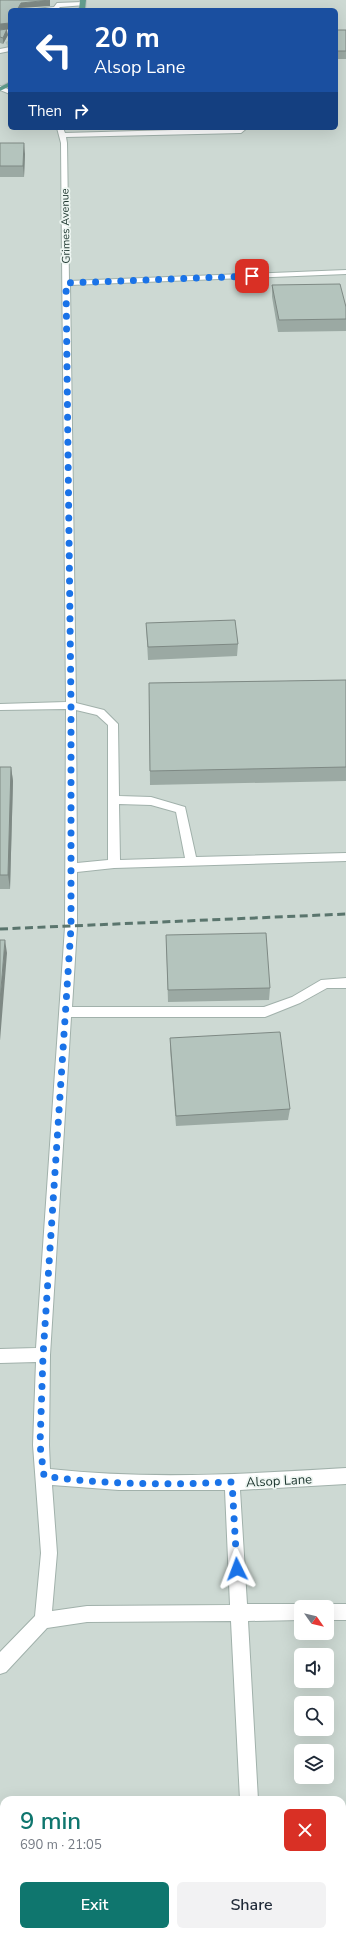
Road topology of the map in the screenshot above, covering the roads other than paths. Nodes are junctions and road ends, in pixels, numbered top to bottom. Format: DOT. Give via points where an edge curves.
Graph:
graph roads {
  1 [pos="55,3"];
  2 [pos="38,4"];
  3 [pos="83,5"];
  4 [pos="30,8"];
  5 [pos="0,47"];
  6 [pos="8,47"];
  7 [pos="0,51"];
  8 [pos="242,130"];
  9 [pos="125,131"];
  10 [pos="61,132"];
  11 [pos="346,272"];
  12 [pos="66,283"];
  13 [pos="71,705"];
  14 [pos="0,707"];
  15 [pos="114,800"];
  16 [pos="346,857"];
  17 [pos="191,861"];
  18 [pos="114,864"];
  19 [pos="71,868"];
  20 [pos="346,983"];
  21 [pos="65,1012"];
  22 [pos="0,1356"];
  23 [pos="43,1356"];
  24 [pos="44,1476"];
  25 [pos="346,1476"];
  26 [pos="232,1482"];
  27 [pos="294,1612"];
  28 [pos="334,1612"];
  29 [pos="346,1612"];
  30 [pos="239,1613"];
  31 [pos="43,1620"];
  32 [pos="0,1666"];
  33 [pos="249,1796"];
  1 -- 3 [label="street"];
  2 -- 4 [label="street" via="29,4"];
  5 -- 6 [label="street"];
  6 -- 7 [label="street"];
  8 -- 9 [label="street"];
  9 -- 10 [label="street"];
  10 -- 12 [label="street, Grimes Avenue" via="64,143"];
  11 -- 12 [label="street"];
  12 -- 13 [label="street, Grimes Avenue"];
  13 -- 14 [label="street"];
  13 -- 15 [label="street" via="100,712 113,724"];
  13 -- 19 [label="street, Grimes Avenue"];
  15 -- 17 [label="street" via="151,801 181,810"];
  15 -- 18 [label="street"];
  16 -- 17 [label="street"];
  17 -- 18 [label="street"];
  18 -- 19 [label="street"];
  19 -- 21 [label="street, Grimes Avenue" via="71,927"];
  20 -- 21 [label="street" via="325,983 296,1000 265,1012"];
  21 -- 23 [label="street, Grimes Avenue"];
  22 -- 23 [label="street"];
  23 -- 24 [label="street, Grimes Avenue" via="40,1445"];
  24 -- 26 [label="street, Alsop Lane" via="88,1482"];
  24 -- 31 [label="street, Grimes Avenue" via="49,1553"];
  25 -- 26 [label="street, Alsop Lane"];
  26 -- 30 [label="street"];
  27 -- 30 [label="street"];
  28 -- 29 [label="street"];
  30 -- 31 [label="street" via="87,1614"];
  30 -- 33 [label="street"];
  31 -- 32 [label="street"];
}
